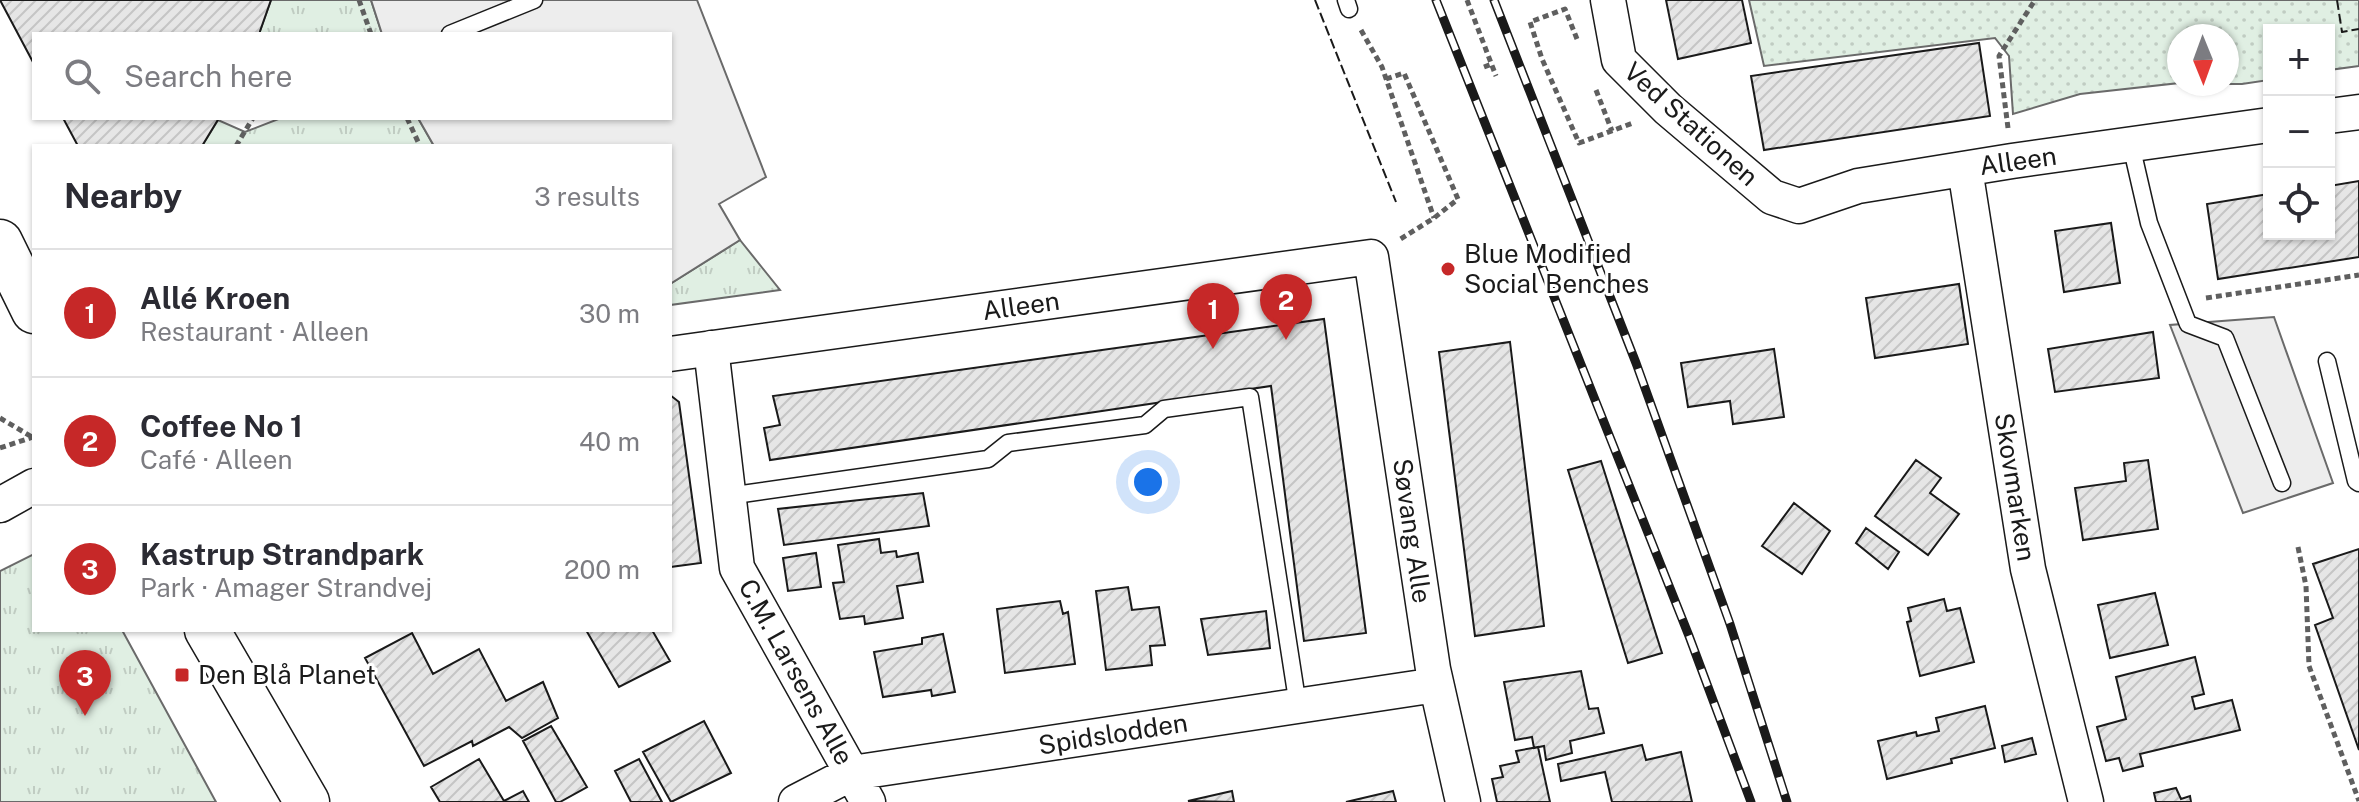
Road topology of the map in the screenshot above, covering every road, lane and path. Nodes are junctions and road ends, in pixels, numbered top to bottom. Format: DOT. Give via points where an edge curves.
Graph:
graph roads {
  1 [pos="359,0"];
  2 [pos="534,0"];
  3 [pos="1467,0"];
  4 [pos="1608,0"];
  5 [pos="2035,0"];
  6 [pos="1347,4"];
  7 [pos="370,32"];
  8 [pos="455,32"];
  9 [pos="1581,50"];
  10 [pos="1492,64"];
  11 [pos="1484,67"];
  12 [pos="1496,76"];
  13 [pos="1591,77"];
  14 [pos="1386,79"];
  15 [pos="1668,109"];
  16 [pos="2359,112"];
  17 [pos="2335,115"];
  18 [pos="252,120"];
  19 [pos="408,120"];
  20 [pos="2263,126"];
  21 [pos="1612,131"];
  22 [pos="237,144"];
  23 [pos="419,144"];
  24 [pos="2131,145"];
  25 [pos="2012,161"];
  26 [pos="1965,169"];
  27 [pos="1772,197"];
  28 [pos="1434,218"];
  29 [pos="0,242"];
  30 [pos="1371,257"];
  31 [pos="2359,275"];
  32 [pos="2179,302"];
  33 [pos="32,307"];
  34 [pos="711,348"];
  35 [pos="672,354"];
  36 [pos="2327,361"];
  37 [pos="0,418"];
  38 [pos="32,436"];
  39 [pos="32,437"];
  40 [pos="0,448"];
  41 [pos="2282,483"];
  42 [pos="2359,483"];
  43 [pos="32,487"];
  44 [pos="728,496"];
  45 [pos="0,505"];
  46 [pos="2298,547"];
  47 [pos="208,632"];
  48 [pos="1436,685"];
  49 [pos="1298,706"];
  50 [pos="860,787"];
  51 [pos="2359,801"];
  52 [pos="307,802"];
  53 [pos="796,802"];
  54 [pos="1463,802"];
  55 [pos="2086,802"];
  1 -- 7 [label="path"];
  2 -- 8 [label="lane"];
  3 -- 10 [label="path"];
  4 -- 15 [label="street, Ved Stationen" via="1619,60"];
  5 -- 25 [label="path" via="1999,56"];
  6 -- 14 [label="path"];
  9 -- 21 [label="path" via="1565,9 1530,22 1579,143"];
  10 -- 11 [label="path"];
  10 -- 12 [label="path"];
  13 -- 21 [label="path"];
  14 -- 28 [label="path"];
  14 -- 28 [label="path" via="1404,73 1458,199"];
  15 -- 21 [label="path"];
  15 -- 27 [label="street, Ved Stationen"];
  16 -- 17 [label="street"];
  18 -- 22 [label="path"];
  19 -- 23 [label="path"];
  20 -- 24 [label="street, Alleen"];
  24 -- 25 [label="street, Alleen"];
  24 -- 32 [label="lane" via="2149,223"];
  25 -- 26 [label="street, Alleen"];
  26 -- 27 [label="street, Alleen" via="1858,186 1799,206"];
  26 -- 55 [label="street, Skovmarken" via="2028,569"];
  28 -- 30 [label="path"];
  29 -- 33 [label="street"];
  30 -- 34 [label="street, Alleen"];
  30 -- 48 [label="street, Søvang Alle"];
  31 -- 32 [label="path"];
  32 -- 41 [label="lane" via="2188,324 2225,338"];
  34 -- 35 [label="street, Alleen"];
  34 -- 44 [label="street, C.M. Larsens Alle"];
  36 -- 42 [label="lane"];
  37 -- 38 [label="path"];
  39 -- 40 [label="path"];
  43 -- 45 [label="street"];
  44 -- 49 [label="lane" via="988,459 1008,443 1145,425 1164,409 1250,397"];
  44 -- 50 [label="street, C.M. Larsens Alle" via="737,568"];
  46 -- 51 [label="path" via="2306,586 2309,666"];
  47 -- 52 [label="street"];
  48 -- 49 [label="street, Spidslodden"];
  48 -- 54 [label="street, Søvang Alle"];
  49 -- 50 [label="street, Spidslodden"];
  50 -- 53 [label="street, Spidslodden"];
}
